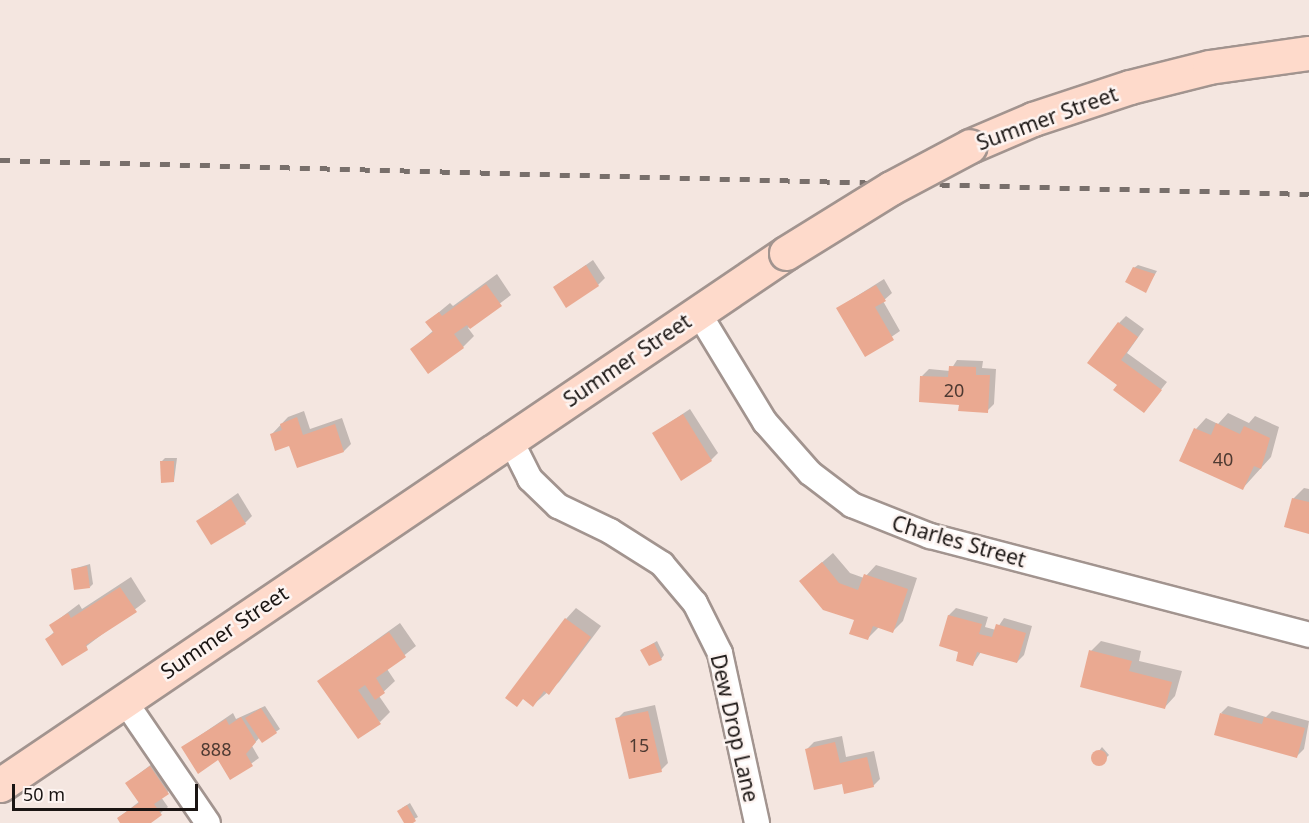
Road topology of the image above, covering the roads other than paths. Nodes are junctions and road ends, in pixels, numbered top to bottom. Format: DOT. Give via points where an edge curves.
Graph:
graph roads {
  1 [pos="1309,53"];
  2 [pos="698,312"];
  3 [pos="510,439"];
  4 [pos="1309,635"];
  5 [pos="124,700"];
  6 [pos="0,785"];
  7 [pos="208,823"];
  8 [pos="758,823"];
  1 -- 2 [label="main road, Summer Street, bridge" via="1209,68 1150,82 1062,109 970,146 891,188"];
  2 -- 3 [label="main road, Summer Street"];
  2 -- 4 [label="street, Charles Street" via="765,422 810,473 852,505 930,536"];
  3 -- 5 [label="main road, Summer Street"];
  3 -- 8 [label="street, Dew Drop Lane" via="530,479 558,506 610,531 662,564 695,603 720,653"];
  5 -- 6 [label="main road, Summer Street"];
  5 -- 7 [label="street"];
}
